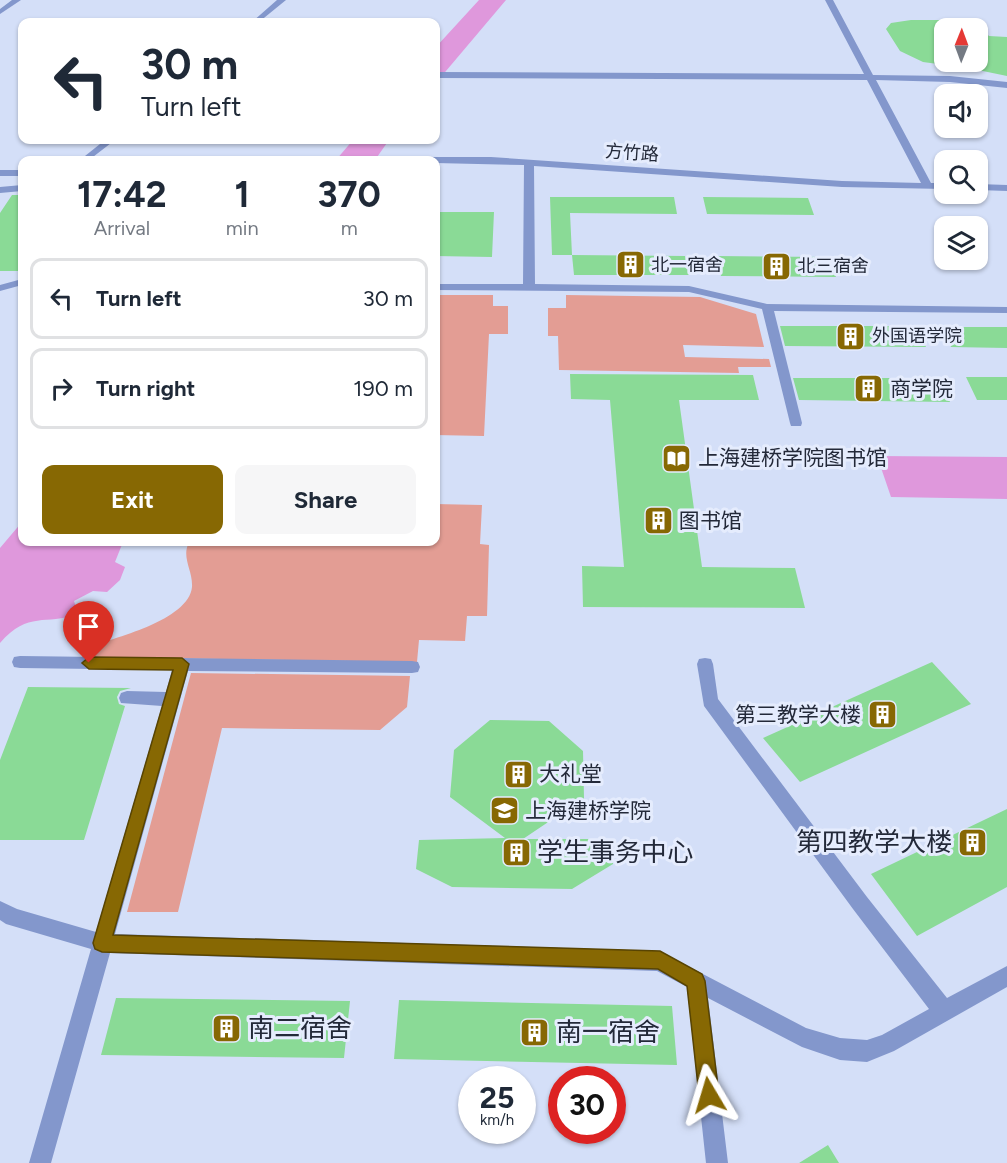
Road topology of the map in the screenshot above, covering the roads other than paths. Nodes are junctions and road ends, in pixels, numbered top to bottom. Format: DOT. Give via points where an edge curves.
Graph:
graph roads {
  1 [pos="17,0"];
  2 [pos="282,0"];
  3 [pos="829,0"];
  4 [pos="0,12"];
  5 [pos="260,18"];
  6 [pos="440,75"];
  7 [pos="870,77"];
  8 [pos="1007,85"];
  9 [pos="105,144"];
  10 [pos="89,156"];
  11 [pos="440,161"];
  12 [pos="529,163"];
  13 [pos="0,173"];
  14 [pos="18,173"];
  15 [pos="928,186"];
  16 [pos="934,186"];
  17 [pos="988,187"];
  18 [pos="18,188"];
  19 [pos="1007,188"];
  20 [pos="0,190"];
  21 [pos="0,283"];
  22 [pos="18,283"];
  23 [pos="18,283"];
  24 [pos="440,286"];
  25 [pos="529,287"];
  26 [pos="0,288"];
  27 [pos="767,307"];
  28 [pos="1007,310"];
  29 [pos="796,423"];
  30 [pos="20,662"];
  31 [pos="182,664"];
  32 [pos="705,664"];
  33 [pos="411,667"];
  34 [pos="128,698"];
  35 [pos="172,699"];
  36 [pos="0,910"];
  37 [pos="102,943"];
  38 [pos="1007,976"];
  39 [pos="696,981"];
  40 [pos="945,1012"];
  41 [pos="40,1163"];
  42 [pos="717,1163"];
  1 -- 4 [label="street"];
  2 -- 5 [label="street"];
  3 -- 7 [label="street"];
  6 -- 7 [label="street"];
  7 -- 8 [label="street"];
  7 -- 15 [label="street"];
  9 -- 10 [label="street"];
  11 -- 12 [label="street, 方竹路"];
  12 -- 15 [label="street, 方竹路"];
  12 -- 25 [label="street"];
  13 -- 14 [label="street"];
  15 -- 16 [label="street, 方竹路"];
  17 -- 19 [label="street"];
  18 -- 20 [label="street"];
  21 -- 22 [label="street"];
  23 -- 26 [label="street"];
  24 -- 25 [label="street"];
  25 -- 27 [label="street" via="700,290"];
  27 -- 28 [label="street"];
  27 -- 29 [label="street"];
  30 -- 31 [label="street"];
  31 -- 33 [label="street"];
  31 -- 35 [label="street"];
  32 -- 40 [label="street" via="710,701"];
  34 -- 35 [label="street"];
  35 -- 37 [label="street"];
  36 -- 37 [label="street"];
  37 -- 39 [label="street" via="660,960"];
  37 -- 41 [label="street"];
  38 -- 40 [label="street"];
  39 -- 40 [label="street" via="802,1037 840,1049 867,1051 887,1044"];
  39 -- 42 [label="street"];
}
